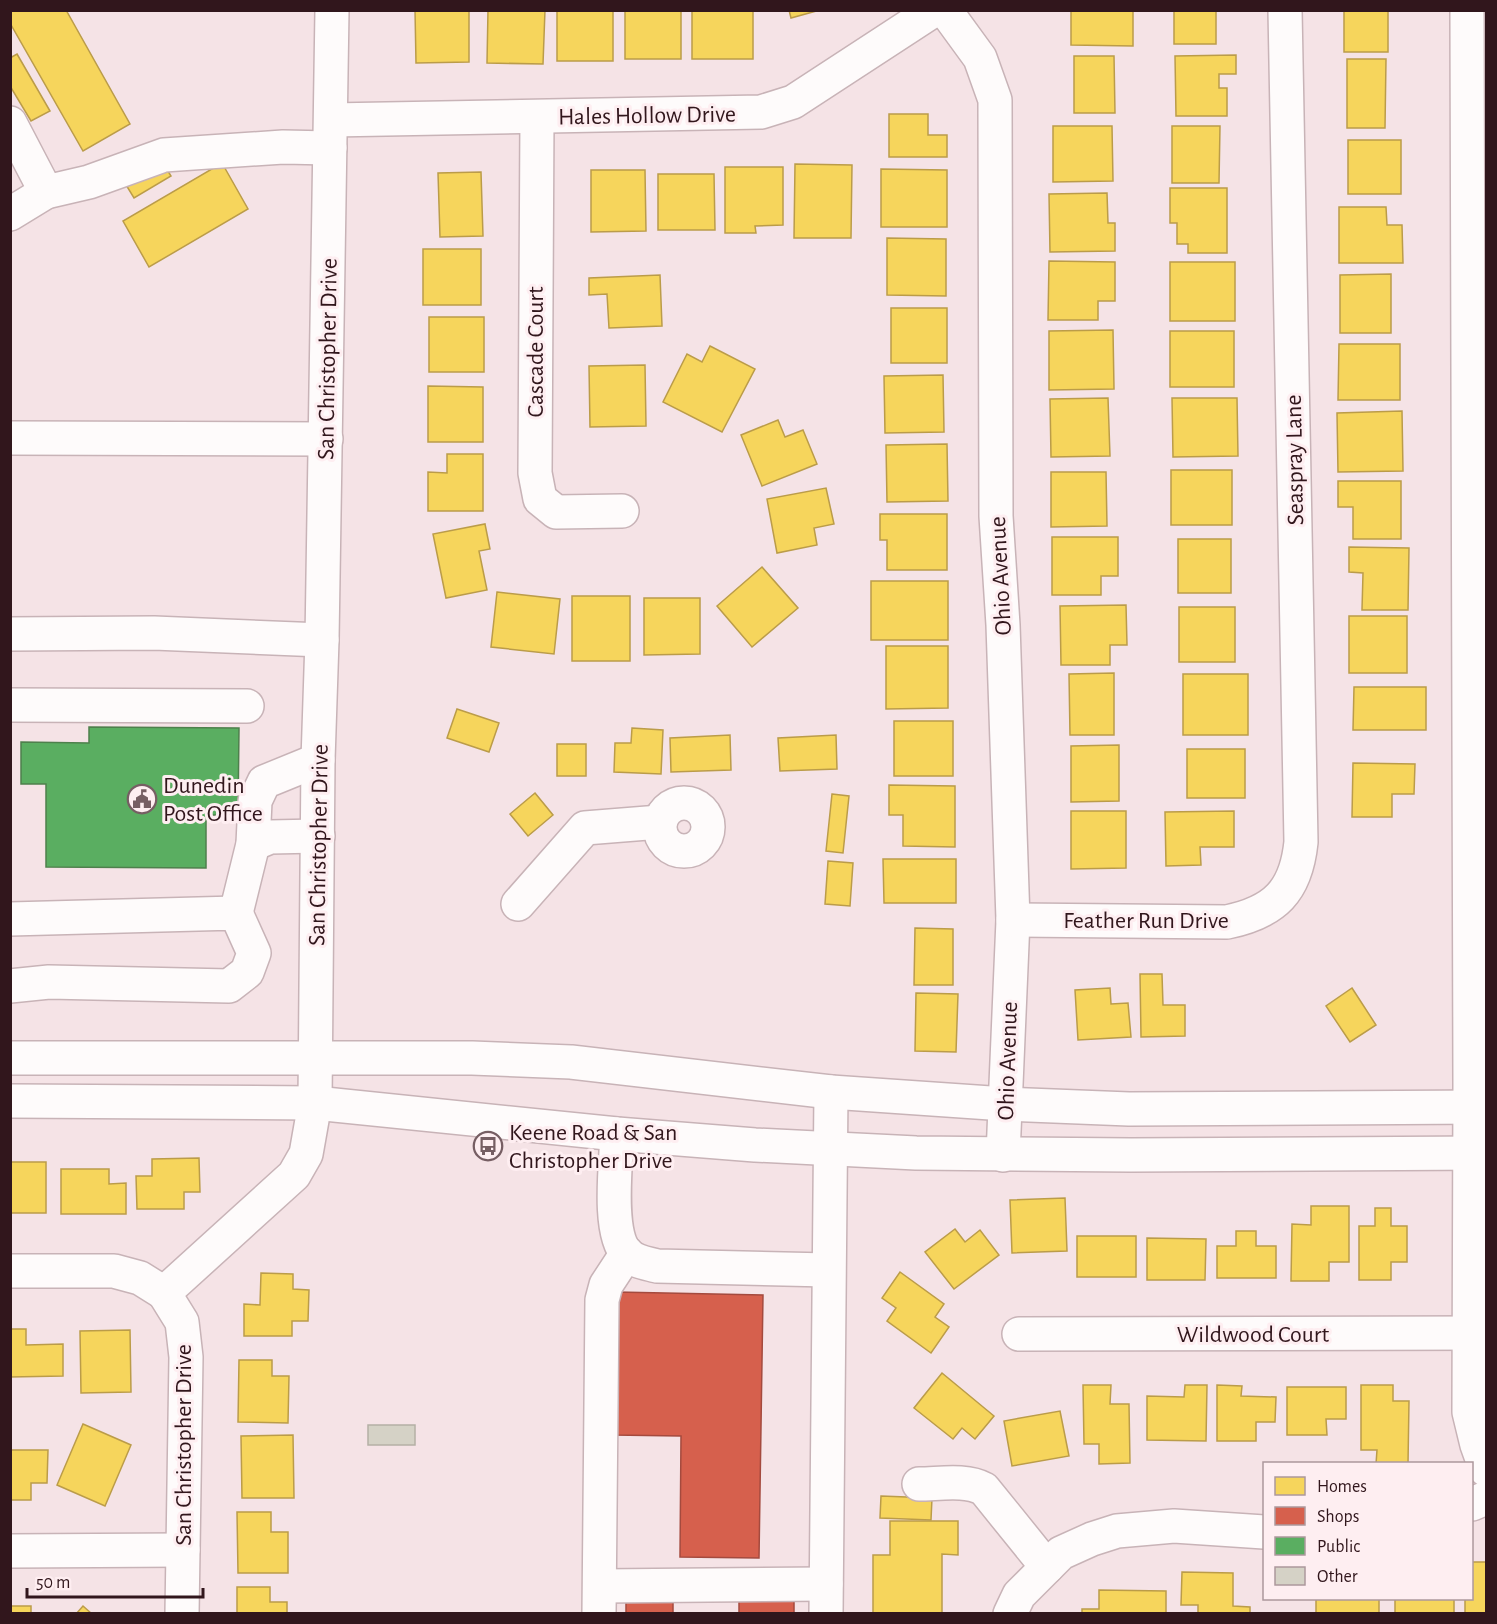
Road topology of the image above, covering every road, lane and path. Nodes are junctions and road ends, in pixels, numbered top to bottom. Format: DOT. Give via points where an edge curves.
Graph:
graph roads {
  1 [pos="332,10"];
  2 [pos="934,10"];
  3 [pos="945,10"];
  4 [pos="1285,10"];
  5 [pos="1467,10"];
  6 [pos="537,117"];
  7 [pos="10,123"];
  8 [pos="330,134"];
  9 [pos="46,192"];
  10 [pos="10,214"];
  11 [pos="10,438"];
  12 [pos="326,439"];
  13 [pos="622,511"];
  14 [pos="1478,625"];
  15 [pos="10,634"];
  16 [pos="322,640"];
  17 [pos="10,705"];
  18 [pos="248,706"];
  19 [pos="318,760"];
  20 [pos="660,822"];
  21 [pos="318,836"];
  22 [pos="253,844"];
  23 [pos="1275,902"];
  24 [pos="518,904"];
  25 [pos="236,913"];
  26 [pos="10,919"];
  27 [pos="1013,920"];
  28 [pos="10,986"];
  29 [pos="10,1058"];
  30 [pos="316,1058"];
  31 [pos="831,1092"];
  32 [pos="10,1101"];
  33 [pos="315,1103"];
  34 [pos="1005,1104"];
  35 [pos="1478,1107"];
  36 [pos="617,1134"];
  37 [pos="829,1149"];
  38 [pos="1478,1153"];
  39 [pos="1003,1155"];
  40 [pos="627,1253"];
  41 [pos="828,1270"];
  42 [pos="10,1271"];
  43 [pos="164,1293"];
  44 [pos="1478,1333"];
  45 [pos="1019,1334"];
  46 [pos="1486,1470"];
  47 [pos="919,1484"];
  48 [pos="1263,1532"];
  49 [pos="183,1550"];
  50 [pos="10,1551"];
  51 [pos="1047,1567"];
  52 [pos="826,1599"];
  53 [pos="600,1600"];
  54 [pos="182,1614"];
  55 [pos="1010,1614"];
  1 -- 8 [label="street, San Christopher Drive"];
  2 -- 6 [label="street, Hales Hollow Drive" via="792,102 761,112"];
  3 -- 27 [label="street, Ohio Avenue" via="980,58 995,100 996,516"];
  4 -- 23 [label="street, Seaspray Lane" via="1301,842 1294,878"];
  5 -- 14 [label="street"];
  6 -- 8 [label="street, Hales Hollow Drive"];
  6 -- 13 [label="street, Cascade Court" via="535,473 540,499 556,512"];
  7 -- 9 [label="street"];
  8 -- 9 [label="street, Hales Hollow Drive" via="283,147 164,155 89,182"];
  8 -- 12 [label="street, San Christopher Drive"];
  9 -- 10 [label="street, Hales Hollow Drive"];
  11 -- 12 [label="street"];
  12 -- 16 [label="street, San Christopher Drive"];
  14 -- 35 [label="street"];
  15 -- 16 [label="street" via="154,633"];
  16 -- 19 [label="street, San Christopher Drive"];
  17 -- 18 [label="street"];
  19 -- 21 [label="street, San Christopher Drive"];
  19 -- 22 [label="street" via="264,782 255,801"];
  20 -- 24 [label="street" via="585,828"];
  21 -- 22 [label="street" via="270,837"];
  21 -- 30 [label="street, San Christopher Drive"];
  22 -- 25 [label="street"];
  23 -- 27 [label="street, Feather Run Drive" via="1249,917 1227,922"];
  25 -- 26 [label="street"];
  25 -- 28 [label="street" via="254,953 247,972 229,986 49,982"];
  27 -- 34 [label="street, Ohio Avenue"];
  29 -- 30 [label="street"];
  30 -- 31 [label="street" via="571,1062"];
  30 -- 33 [label="street, San Christopher Drive"];
  31 -- 34 [label="street"];
  31 -- 37 [label="street"];
  32 -- 33 [label="street"];
  33 -- 36 [label="street"];
  33 -- 43 [label="street, San Christopher Drive" via="306,1154 294,1175"];
  34 -- 35 [label="street" via="1129,1109"];
  34 -- 39 [label="street, Ohio Avenue"];
  35 -- 38 [label="street"];
  36 -- 37 [label="street"];
  36 -- 40 [label="street" via="615,1223 618,1239"];
  37 -- 39 [label="street"];
  37 -- 41 [label="street"];
  38 -- 39 [label="street"];
  38 -- 44 [label="street"];
  40 -- 41 [label="street" via="639,1262 657,1266"];
  40 -- 53 [label="street" via="606,1285 602,1300"];
  41 -- 52 [label="street"];
  42 -- 43 [label="street" via="114,1271 140,1278"];
  43 -- 49 [label="street, San Christopher Drive" via="182,1322 186,1357"];
  44 -- 45 [label="street, Wildwood Court"];
  44 -- 46 [label="street" via="1469,1412"];
  47 -- 51 [label="street" via="966,1484 984,1489"];
  48 -- 51 [label="street" via="1174,1526 1117,1531 1061,1553"];
  49 -- 50 [label="street"];
  49 -- 54 [label="street, San Christopher Drive"];
  51 -- 55 [label="street" via="1019,1595"];
  52 -- 53 [label="street"];
}
